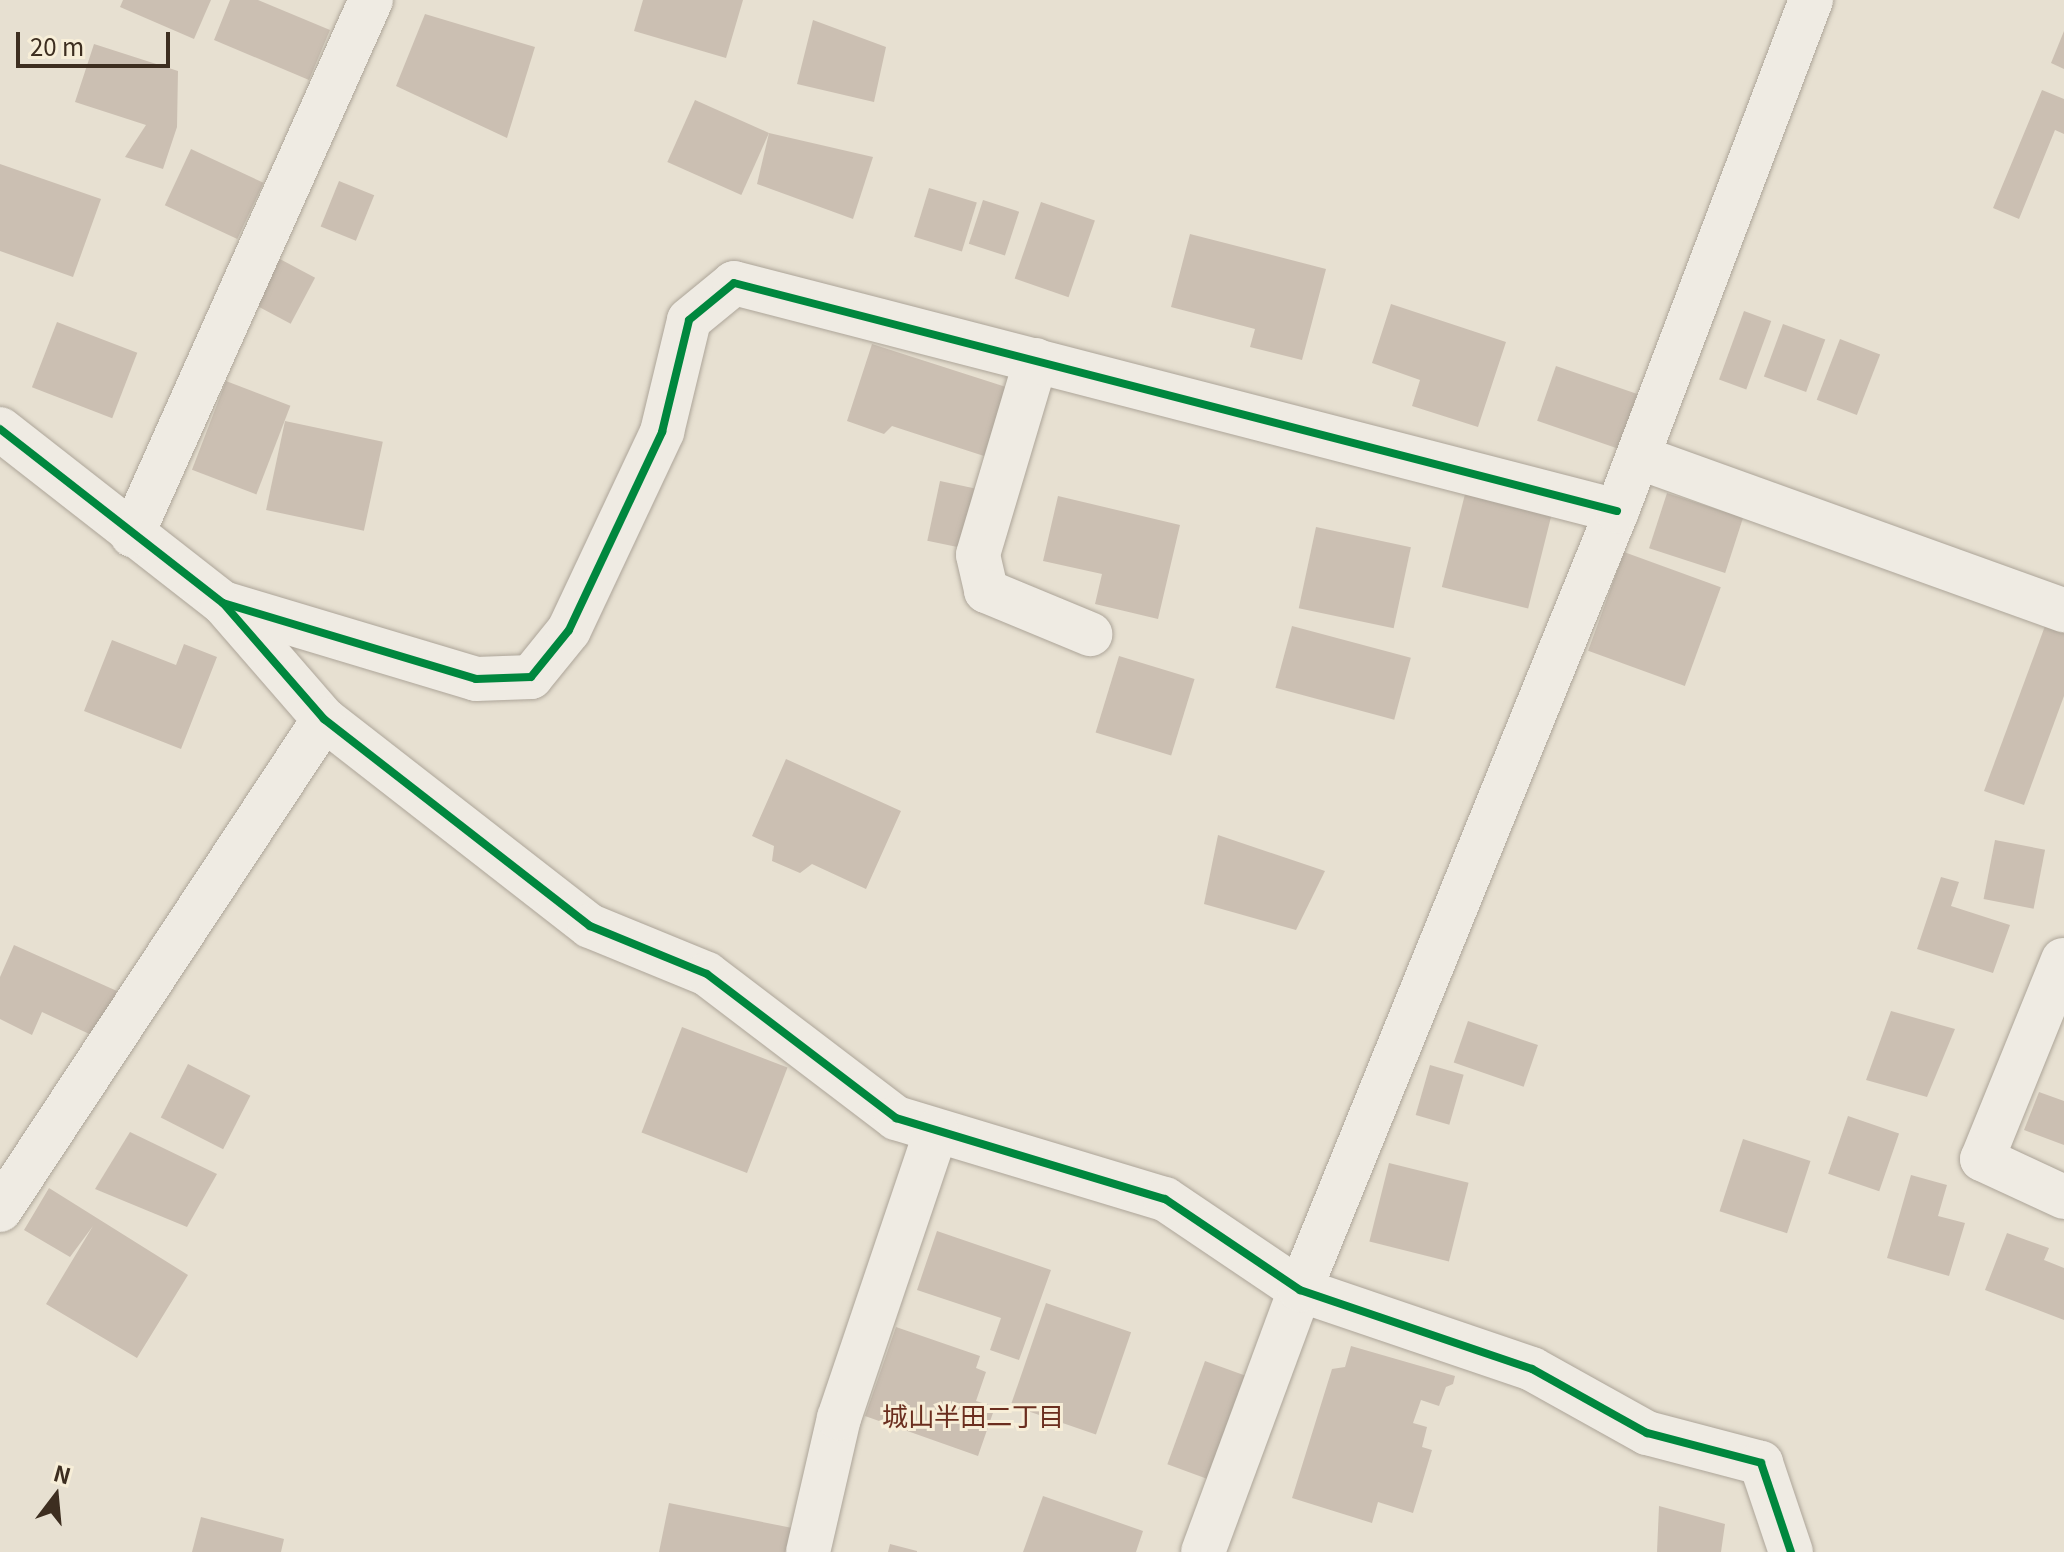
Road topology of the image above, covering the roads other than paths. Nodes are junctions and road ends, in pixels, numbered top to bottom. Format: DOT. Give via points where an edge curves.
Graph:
graph roads {
  1 [pos="371,0"];
  2 [pos="1811,0"];
  3 [pos="1036,360"];
  4 [pos="0,429"];
  5 [pos="1638,457"];
  6 [pos="1617,511"];
  7 [pos="132,535"];
  8 [pos="223,603"];
  9 [pos="2064,610"];
  10 [pos="1090,634"];
  11 [pos="324,719"];
  12 [pos="2063,960"];
  13 [pos="936,1131"];
  14 [pos="2064,1197"];
  15 [pos="0,1210"];
  16 [pos="1300,1290"];
  17 [pos="808,1552"];
  18 [pos="1203,1552"];
  19 [pos="1791,1552"];
  1 -- 7 [label="street"];
  2 -- 5 [label="street"];
  3 -- 6 [label="street"];
  3 -- 8 [label="street" via="734,283 689,320 662,432 569,630 531,677 476,679"];
  3 -- 10 [label="street" via="978,555 986,591"];
  4 -- 7 [label="street"];
  5 -- 6 [label="street"];
  5 -- 9 [label="street"];
  6 -- 16 [label="street"];
  7 -- 8 [label="street"];
  8 -- 11 [label="street"];
  11 -- 13 [label="street" via="590,926 707,974 896,1118"];
  11 -- 15 [label="street"];
  12 -- 14 [label="street" via="1982,1159"];
  13 -- 16 [label="street" via="1165,1199"];
  13 -- 17 [label="street" via="839,1418"];
  16 -- 18 [label="street"];
  16 -- 19 [label="street" via="1532,1369 1647,1433 1761,1463"];
}
